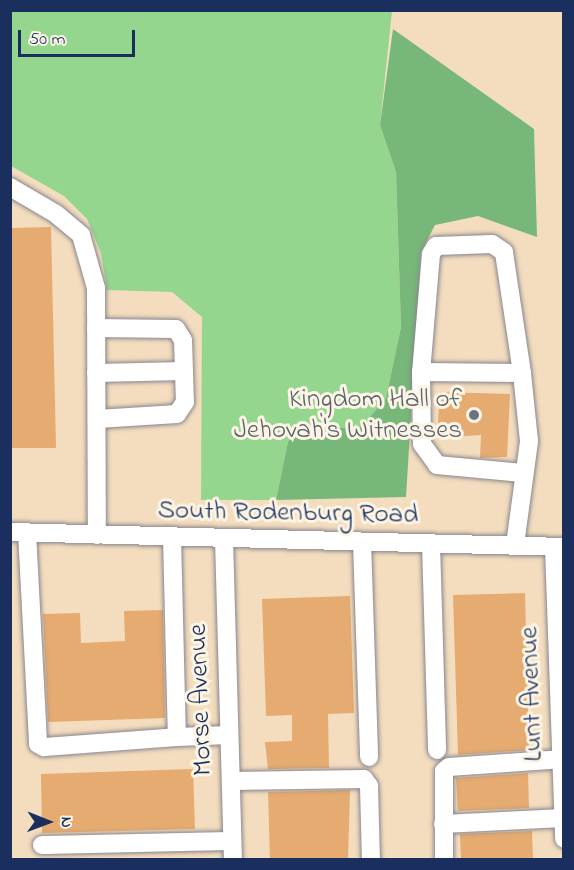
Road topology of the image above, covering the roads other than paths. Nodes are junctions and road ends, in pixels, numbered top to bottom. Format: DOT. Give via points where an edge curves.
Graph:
graph roads {
  1 [pos="10,187"];
  2 [pos="96,328"];
  3 [pos="184,371"];
  4 [pos="421,372"];
  5 [pos="96,373"];
  6 [pos="522,373"];
  7 [pos="97,419"];
  8 [pos="523,473"];
  9 [pos="19,532"];
  10 [pos="97,535"];
  11 [pos="172,537"];
  12 [pos="224,539"];
  13 [pos="362,542"];
  14 [pos="431,544"];
  15 [pos="514,546"];
  16 [pos="559,547"];
  17 [pos="560,652"];
  18 [pos="229,735"];
  19 [pos="177,737"];
  20 [pos="437,750"];
  21 [pos="369,757"];
  22 [pos="562,759"];
  23 [pos="231,781"];
  24 [pos="563,786"];
  25 [pos="563,818"];
  26 [pos="443,824"];
  27 [pos="564,839"];
  28 [pos="42,845"];
  29 [pos="232,850"];
  30 [pos="444,859"];
  31 [pos="371,860"];
  1 -- 2 [label="street" via="81,235 96,288"];
  2 -- 3 [label="street" via="176,329 183,340"];
  2 -- 5 [label="street"];
  3 -- 5 [label="street"];
  3 -- 7 [label="street" via="182,412"];
  4 -- 6 [label="street"];
  4 -- 6 [label="street" via="431,254 436,246 492,244 504,252"];
  4 -- 8 [label="street" via="422,444 437,465"];
  5 -- 7 [label="street"];
  6 -- 8 [label="street" via="529,441"];
  7 -- 10 [label="street"];
  8 -- 15 [label="street"];
  9 -- 10 [label="street, South Rodenburg Road"];
  9 -- 19 [label="street" via="38,744 45,747"];
  10 -- 11 [label="street, South Rodenburg Road"];
  11 -- 12 [label="street, South Rodenburg Road"];
  11 -- 19 [label="street"];
  12 -- 13 [label="street, South Rodenburg Road"];
  12 -- 18 [label="street, Morse Avenue"];
  13 -- 14 [label="street, South Rodenburg Road"];
  13 -- 21 [label="street"];
  14 -- 15 [label="street, South Rodenburg Road"];
  14 -- 20 [label="street"];
  15 -- 16 [label="street, South Rodenburg Road"];
  16 -- 17 [label="street, Lunt Avenue"];
  17 -- 22 [label="street, Lunt Avenue"];
  18 -- 19 [label="street"];
  18 -- 23 [label="street, Morse Avenue"];
  22 -- 24 [label="street, Lunt Avenue"];
  22 -- 26 [label="street" via="449,766 442,782"];
  23 -- 29 [label="street, Morse Avenue"];
  23 -- 31 [label="street" via="364,779 369,786"];
  24 -- 25 [label="street, Lunt Avenue"];
  25 -- 26 [label="street"];
  25 -- 27 [label="street, Lunt Avenue"];
  26 -- 30 [label="street"];
  28 -- 29 [label="street"];
}
